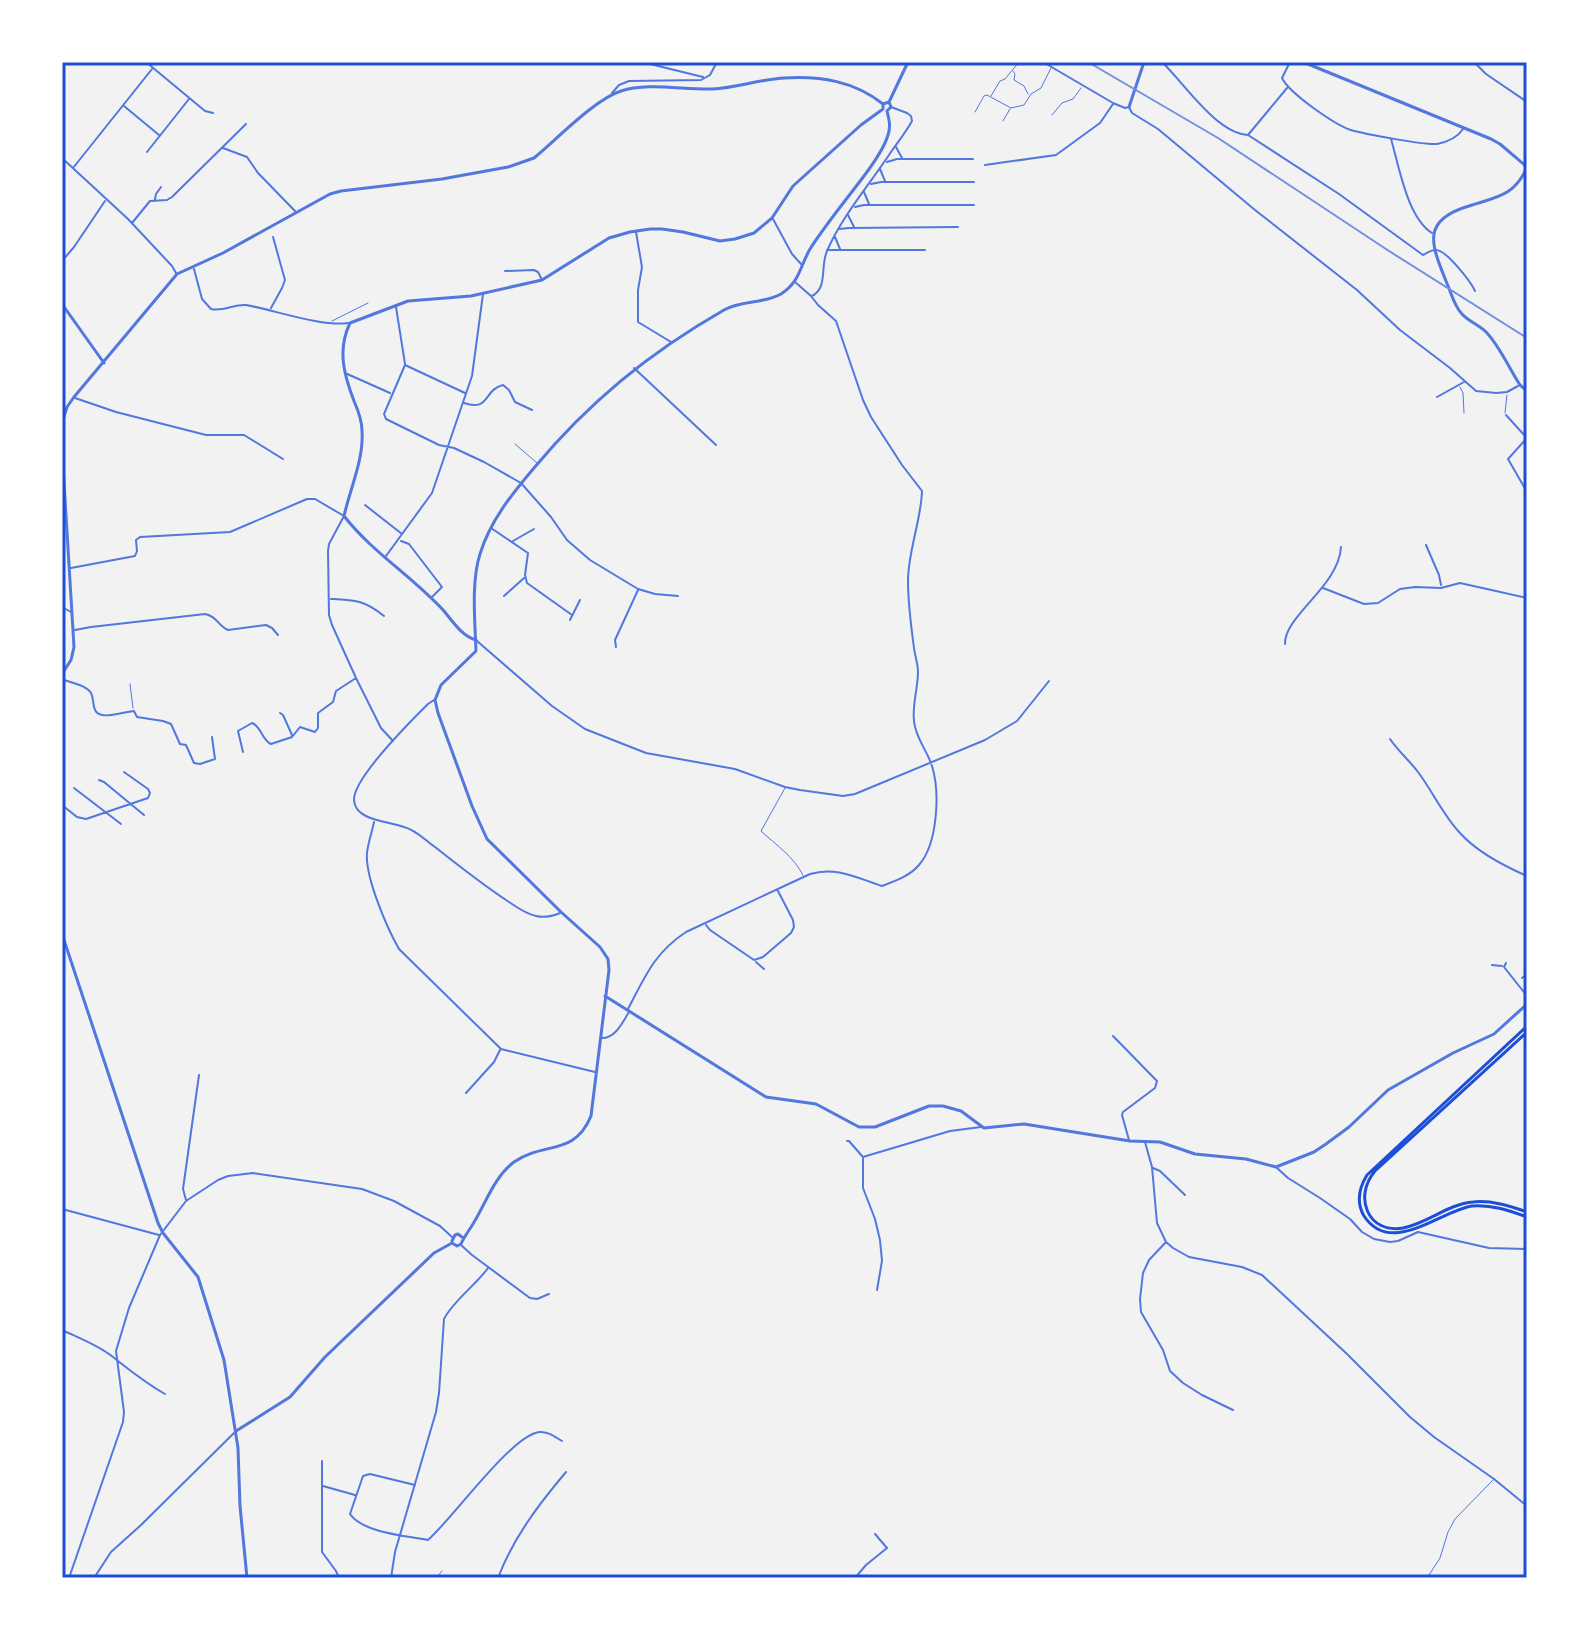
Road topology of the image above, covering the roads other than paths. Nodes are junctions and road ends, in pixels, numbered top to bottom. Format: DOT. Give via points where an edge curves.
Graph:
graph roads {
  1 [pos="146,62"];
  2 [pos="642,62"];
  3 [pos="717,62"];
  4 [pos="908,62"];
  5 [pos="1019,62"];
  6 [pos="1043,62"];
  7 [pos="1144,62"];
  8 [pos="1162,62"];
  9 [pos="1290,62"];
  10 [pos="1303,62"];
  11 [pos="1474,62"];
  12 [pos="1052,67"];
  13 [pos="152,69"];
  14 [pos="1013,71"];
  15 [pos="706,77"];
  16 [pos="1082,85"];
  17 [pos="1288,87"];
  18 [pos="612,95"];
  19 [pos="1030,95"];
  20 [pos="991,96"];
  21 [pos="190,98"];
  22 [pos="1527,102"];
  23 [pos="1113,103"];
  24 [pos="123,105"];
  25 [pos="1010,107"];
  26 [pos="1129,107"];
  27 [pos="886,108"];
  28 [pos="975,112"];
  29 [pos="213,113"];
  30 [pos="1052,115"];
  31 [pos="1003,121"];
  32 [pos="246,124"];
  33 [pos="1464,128"];
  34 [pos="1248,135"];
  35 [pos="161,136"];
  36 [pos="1391,137"];
  37 [pos="896,146"];
  38 [pos="222,147"];
  39 [pos="147,152"];
  40 [pos="62,158"];
  41 [pos="903,159"];
  42 [pos="973,159"];
  43 [pos="884,163"];
  44 [pos="985,165"];
  45 [pos="1527,167"];
  46 [pos="73,169"];
  47 [pos="880,169"];
  48 [pos="886,182"];
  49 [pos="974,182"];
  50 [pos="869,185"];
  51 [pos="161,187"];
  52 [pos="864,192"];
  53 [pos="106,199"];
  54 [pos="155,200"];
  55 [pos="870,205"];
  56 [pos="974,205"];
  57 [pos="853,208"];
  58 [pos="296,211"];
  59 [pos="848,215"];
  60 [pos="772,218"];
  61 [pos="131,223"];
  62 [pos="958,227"];
  63 [pos="855,228"];
  64 [pos="839,229"];
  65 [pos="636,231"];
  66 [pos="1433,234"];
  67 [pos="273,237"];
  68 [pos="835,237"];
  69 [pos="827,250"];
  70 [pos="841,250"];
  71 [pos="925,250"];
  72 [pos="1435,250"];
  73 [pos="62,261"];
  74 [pos="803,265"];
  75 [pos="193,267"];
  76 [pos="505,271"];
  77 [pos="177,274"];
  78 [pos="542,280"];
  79 [pos="795,282"];
  80 [pos="1475,291"];
  81 [pos="483,294"];
  82 [pos="811,296"];
  83 [pos="368,303"];
  84 [pos="62,304"];
  85 [pos="396,306"];
  86 [pos="270,310"];
  87 [pos="350,323"];
  88 [pos="331,324"];
  89 [pos="671,342"];
  90 [pos="104,363"];
  91 [pos="405,365"];
  92 [pos="634,368"];
  93 [pos="344,372"];
  94 [pos="1464,381"];
  95 [pos="1459,385"];
  96 [pos="1520,385"];
  97 [pos="1527,391"];
  98 [pos="1507,392"];
  99 [pos="466,393"];
  100 [pos="392,394"];
  101 [pos="74,397"];
  102 [pos="1437,397"];
  103 [pos="463,403"];
  104 [pos="532,410"];
  105 [pos="1464,413"];
  106 [pos="1506,415"];
  107 [pos="62,423"];
  108 [pos="1527,438"];
  109 [pos="515,444"];
  110 [pos="716,445"];
  111 [pos="447,446"];
  112 [pos="62,449"];
  113 [pos="283,459"];
  114 [pos="537,464"];
  115 [pos="521,483"];
  116 [pos="1527,492"];
  117 [pos="365,505"];
  118 [pos="344,516"];
  119 [pos="490,528"];
  120 [pos="534,529"];
  121 [pos="403,535"];
  122 [pos="399,541"];
  123 [pos="513,542"];
  124 [pos="1426,545"];
  125 [pos="1341,547"];
  126 [pos="386,557"];
  127 [pos="69,568"];
  128 [pos="525,578"];
  129 [pos="1323,588"];
  130 [pos="1441,588"];
  131 [pos="638,589"];
  132 [pos="504,596"];
  133 [pos="678,596"];
  134 [pos="431,597"];
  135 [pos="1527,598"];
  136 [pos="330,599"];
  137 [pos="580,600"];
  138 [pos="62,607"];
  139 [pos="72,613"];
  140 [pos="572,615"];
  141 [pos="384,616"];
  142 [pos="570,620"];
  143 [pos="73,631"];
  144 [pos="278,635"];
  145 [pos="476,640"];
  146 [pos="1285,644"];
  147 [pos="616,647"];
  148 [pos="62,677"];
  149 [pos="356,678"];
  150 [pos="1049,681"];
  151 [pos="130,684"];
  152 [pos="435,700"];
  153 [pos="134,711"];
  154 [pos="280,713"];
  155 [pos="212,737"];
  156 [pos="292,737"];
  157 [pos="1390,739"];
  158 [pos="393,741"];
  159 [pos="243,752"];
  160 [pos="931,763"];
  161 [pos="124,772"];
  162 [pos="99,780"];
  163 [pos="785,787"];
  164 [pos="74,788"];
  165 [pos="131,804"];
  166 [pos="62,805"];
  167 [pos="107,813"];
  168 [pos="144,815"];
  169 [pos="375,819"];
  170 [pos="121,824"];
  171 [pos="1527,876"];
  172 [pos="804,877"];
  173 [pos="778,890"];
  174 [pos="561,912"];
  175 [pos="705,923"];
  176 [pos="62,934"];
  177 [pos="754,960"];
  178 [pos="1492,965"];
  179 [pos="764,969"];
  180 [pos="1527,974"];
  181 [pos="1522,978"];
  182 [pos="605,996"];
  183 [pos="1527,996"];
  184 [pos="1527,1004"];
  185 [pos="629,1010"];
  186 [pos="1527,1026"];
  187 [pos="1527,1032"];
  188 [pos="1113,1036"];
  189 [pos="600,1038"];
  190 [pos="501,1049"];
  191 [pos="596,1072"];
  192 [pos="199,1075"];
  193 [pos="466,1093"];
  194 [pos="981,1127"];
  195 [pos="847,1141"];
  196 [pos="1130,1141"];
  197 [pos="1145,1142"];
  198 [pos="863,1157"];
  199 [pos="1152,1167"];
  200 [pos="1276,1167"];
  201 [pos="1185,1195"];
  202 [pos="186,1201"];
  203 [pos="62,1209"];
  204 [pos="1527,1214"];
  205 [pos="162,1234"];
  206 [pos="452,1237"];
  207 [pos="462,1237"];
  208 [pos="1166,1242"];
  209 [pos="452,1243"];
  210 [pos="461,1244"];
  211 [pos="1527,1249"];
  212 [pos="488,1268"];
  213 [pos="877,1290"];
  214 [pos="549,1294"];
  215 [pos="62,1330"];
  216 [pos="118,1361"];
  217 [pos="165,1394"];
  218 [pos="1233,1410"];
  219 [pos="236,1431"];
  220 [pos="562,1441"];
  221 [pos="322,1461"];
  222 [pos="566,1472"];
  223 [pos="1494,1479"];
  224 [pos="415,1485"];
  225 [pos="322,1486"];
  226 [pos="356,1496"];
  227 [pos="1527,1506"];
  228 [pos="875,1534"];
  229 [pos="400,1535"];
  230 [pos="442,1571"];
  231 [pos="69,1578"];
  232 [pos="94,1578"];
  233 [pos="247,1578"];
  234 [pos="339,1578"];
  235 [pos="391,1578"];
  236 [pos="436,1578"];
  237 [pos="498,1578"];
  238 [pos="855,1578"];
  239 [pos="1427,1578"];
  1 -- 13 [label="street"];
  2 -- 15 [label="street"];
  3 -- 15 [label="street"];
  4 -- 27 [label="street"];
  5 -- 14 [label="lane"];
  6 -- 12 [label="street"];
  7 -- 26 [label="street"];
  8 -- 34 [label="street" via="1217,119"];
  9 -- 17 [label="street" via="1282,78"];
  10 -- 33 [label="street"];
  11 -- 22 [label="street"];
  12 -- 16 [label="street"];
  12 -- 19 [label="lane" via="1041,88"];
  13 -- 21 [label="street"];
  13 -- 24 [label="street"];
  14 -- 19 [label="lane" via="1014,80"];
  14 -- 20 [label="lane"];
  15 -- 18 [label="street" via="629,81"];
  16 -- 23 [label="street"];
  16 -- 30 [label="lane"];
  17 -- 34 [label="street"];
  17 -- 36 [label="street" via="1344,127"];
  18 -- 27 [label="street" via="637,88 715,89 784,78 850,84"];
  18 -- 58 [label="street" via="521,164 341,191"];
  19 -- 25 [label="lane" via="1024,105"];
  20 -- 25 [label="lane"];
  20 -- 28 [label="lane" via="984,96"];
  21 -- 29 [label="street"];
  21 -- 35 [label="street"];
  23 -- 26 [label="street"];
  23 -- 44 [label="street" via="1100,123 1050,158"];
  24 -- 35 [label="street"];
  24 -- 46 [label="street"];
  25 -- 31 [label="lane"];
  26 -- 94 [label="street"];
  27 -- 37 [label="street" via="911,116"];
  27 -- 60 [label="street" via="793,186"];
  27 -- 74 [label="street" via="888,135 879,155"];
  32 -- 38 [label="street"];
  33 -- 36 [label="street" via="1435,144"];
  33 -- 45 [label="street" via="1500,144"];
  34 -- 72 [label="street" via="1423,255"];
  35 -- 39 [label="street"];
  36 -- 66 [label="street" via="1413,211"];
  37 -- 41 [label="street"];
  37 -- 43 [label="street"];
  38 -- 54 [label="street" via="172,197"];
  38 -- 58 [label="street" via="247,157"];
  40 -- 46 [label="street"];
  41 -- 42 [label="street"];
  41 -- 43 [label="street"];
  43 -- 47 [label="street"];
  45 -- 66 [label="street" via="1509,192 1449,213"];
  46 -- 53 [label="street"];
  47 -- 48 [label="street"];
  47 -- 50 [label="street"];
  48 -- 49 [label="street"];
  48 -- 50 [label="street"];
  50 -- 52 [label="street"];
  51 -- 54 [label="street"];
  52 -- 55 [label="street"];
  52 -- 57 [label="street"];
  53 -- 61 [label="street"];
  53 -- 73 [label="street"];
  54 -- 61 [label="street"];
  55 -- 56 [label="street"];
  55 -- 57 [label="street"];
  57 -- 59 [label="street"];
  58 -- 75 [label="street"];
  59 -- 63 [label="street"];
  59 -- 64 [label="street"];
  60 -- 65 [label="street" via="754,233 720,241 662,229"];
  60 -- 74 [label="street"];
  61 -- 77 [label="street"];
  62 -- 63 [label="street"];
  63 -- 64 [label="street"];
  64 -- 68 [label="street"];
  65 -- 78 [label="street" via="609,238"];
  65 -- 89 [label="street" via="642,267 638,322"];
  66 -- 72 [label="street"];
  67 -- 86 [label="street" via="285,280"];
  68 -- 69 [label="street"];
  68 -- 70 [label="street"];
  69 -- 70 [label="street"];
  69 -- 82 [label="street" via="822,287"];
  70 -- 71 [label="street"];
  72 -- 80 [label="street" via="1447,255"];
  72 -- 96 [label="street" via="1459,310 1488,334"];
  74 -- 79 [label="street"];
  75 -- 77 [label="street"];
  75 -- 86 [label="street" via="203,301 211,309 240,305"];
  76 -- 78 [label="street" via="534,270"];
  77 -- 90 [label="street"];
  78 -- 81 [label="street"];
  79 -- 82 [label="street"];
  79 -- 89 [label="street" via="769,299 726,309"];
  81 -- 85 [label="street"];
  81 -- 99 [label="street"];
  82 -- 160 [label="street" via="836,321 871,417 922,491 908,584 918,669 914,721"];
  83 -- 88 [label="lane"];
  84 -- 90 [label="street"];
  85 -- 87 [label="street"];
  85 -- 91 [label="street"];
  86 -- 88 [label="street"];
  87 -- 88 [label="street"];
  87 -- 93 [label="street" via="344,335"];
  89 -- 92 [label="street"];
  90 -- 101 [label="street"];
  91 -- 99 [label="street"];
  91 -- 100 [label="street"];
  92 -- 110 [label="street"];
  92 -- 114 [label="street"];
  93 -- 100 [label="street"];
  93 -- 118 [label="street" via="363,433"];
  94 -- 95 [label="street"];
  94 -- 98 [label="street" via="1476,391"];
  95 -- 102 [label="street"];
  95 -- 105 [label="lane"];
  96 -- 97 [label="street"];
  96 -- 98 [label="street"];
  98 -- 106 [label="lane"];
  99 -- 103 [label="street"];
  100 -- 111 [label="street" via="386,419"];
  101 -- 107 [label="street"];
  101 -- 113 [label="street" via="206,435 244,435"];
  103 -- 104 [label="street" via="480,405 503,385 514,401"];
  103 -- 111 [label="street"];
  106 -- 108 [label="street"];
  108 -- 116 [label="street" via="1508,459"];
  109 -- 114 [label="lane"];
  111 -- 115 [label="street"];
  111 -- 121 [label="street" via="430,498"];
  112 -- 127 [label="street"];
  114 -- 115 [label="street"];
  115 -- 119 [label="street"];
  115 -- 131 [label="street" via="570,542"];
  117 -- 121 [label="street"];
  118 -- 126 [label="street"];
  118 -- 127 [label="street" via="307,499 230,532 140,537 135,556"];
  118 -- 136 [label="street" via="328,549"];
  119 -- 123 [label="street"];
  119 -- 145 [label="street" via="475,574"];
  120 -- 123 [label="street"];
  121 -- 122 [label="street"];
  122 -- 126 [label="street"];
  122 -- 134 [label="street" via="409,544 442,587"];
  123 -- 128 [label="street" via="528,553"];
  124 -- 130 [label="street"];
  125 -- 129 [label="street"];
  126 -- 134 [label="street"];
  127 -- 139 [label="street"];
  128 -- 132 [label="street"];
  128 -- 140 [label="street"];
  129 -- 130 [label="street" via="1371,604 1400,589"];
  129 -- 146 [label="street" via="1298,616"];
  130 -- 135 [label="street" via="1460,583"];
  131 -- 133 [label="street"];
  131 -- 147 [label="street"];
  134 -- 145 [label="street"];
  136 -- 141 [label="street" via="358,600"];
  136 -- 149 [label="street" via="329,615"];
  137 -- 140 [label="street"];
  138 -- 139 [label="street"];
  139 -- 143 [label="street"];
  140 -- 142 [label="street"];
  143 -- 144 [label="street" via="205,614 228,630 266,625"];
  143 -- 148 [label="street" via="72,655"];
  145 -- 152 [label="street" via="476,651 441,685"];
  145 -- 163 [label="street" via="570,720 603,738 659,756 735,769"];
  148 -- 153 [label="street" via="90,692 98,714"];
  149 -- 156 [label="street" via="318,713 316,731 300,727"];
  149 -- 158 [label="street"];
  150 -- 160 [label="street" via="1010,726"];
  151 -- 153 [label="lane"];
  152 -- 158 [label="street"];
  152 -- 174 [label="street" via="484,834"];
  153 -- 155 [label="street" via="137,717 171,724 194,763 215,759"];
  154 -- 156 [label="street"];
  156 -- 159 [label="street" via="269,744 252,723 238,731"];
  157 -- 171 [label="street" via="1460,834"];
  158 -- 169 [label="street" via="355,790 353,804 359,813"];
  160 -- 163 [label="street" via="843,796"];
  160 -- 172 [label="street" via="935,824 917,868 882,886 834,870"];
  161 -- 165 [label="street" via="150,793"];
  162 -- 165 [label="street"];
  163 -- 172 [label="lane" via="761,831 787,852"];
  164 -- 167 [label="street"];
  165 -- 167 [label="street"];
  165 -- 168 [label="street"];
  166 -- 167 [label="street" via="81,819"];
  167 -- 170 [label="street"];
  169 -- 174 [label="street" via="408,827 525,912 538,917"];
  169 -- 190 [label="street" via="367,854 369,875 399,949"];
  172 -- 173 [label="street"];
  173 -- 175 [label="street"];
  173 -- 177 [label="street" via="794,927"];
  174 -- 182 [label="street" via="608,959"];
  175 -- 177 [label="street"];
  175 -- 185 [label="street" via="670,942 656,958"];
  176 -- 205 [label="street"];
  177 -- 179 [label="street"];
  178 -- 183 [label="street" via="1505,965"];
  180 -- 181 [label="street"];
  182 -- 185 [label="street"];
  182 -- 189 [label="street"];
  184 -- 200 [label="street" via="1489,1037 1388,1090 1314,1152"];
  185 -- 189 [label="street" via="612,1035"];
  185 -- 194 [label="street" via="766,1097 816,1104 859,1127 943,1106 961,1111"];
  186 -- 204 [label="main road" via="1374,1169 1359,1194 1369,1221 1393,1233 1469,1207"];
  187 -- 204 [label="main road" via="1375,1171 1363,1199 1373,1218 1394,1228 1468,1202 1491,1202"];
  188 -- 196 [label="street" via="1157,1081 1123,1112"];
  189 -- 191 [label="street"];
  190 -- 191 [label="street"];
  190 -- 193 [label="street"];
  191 -- 207 [label="street" via="591,1116 580,1136 511,1165"];
  192 -- 202 [label="street" via="183,1189"];
  194 -- 196 [label="street" via="1024,1124"];
  194 -- 198 [label="street"];
  195 -- 198 [label="street"];
  196 -- 197 [label="street"];
  197 -- 199 [label="street"];
  197 -- 200 [label="street"];
  198 -- 213 [label="street" via="863,1188 881,1251"];
  199 -- 201 [label="street"];
  199 -- 208 [label="street" via="1157,1223"];
  200 -- 211 [label="street" via="1374,1239 1398,1241 1418,1232 1489,1248"];
  202 -- 205 [label="street"];
  202 -- 206 [label="street" via="228,1176 270,1174 374,1193"];
  203 -- 205 [label="street"];
  205 -- 216 [label="street" via="129,1308"];
  205 -- 219 [label="street" via="198,1277 224,1360"];
  206 -- 207 [label="street"];
  206 -- 209 [label="street"];
  207 -- 210 [label="street"];
  208 -- 218 [label="street" via="1143,1273 1141,1312 1170,1371"];
  208 -- 223 [label="street" via="1189,1257 1262,1275 1410,1417"];
  209 -- 210 [label="street"];
  209 -- 219 [label="street" via="434,1253 290,1397"];
  210 -- 212 [label="street"];
  212 -- 214 [label="street" via="530,1298"];
  212 -- 224 [label="street" via="444,1319 437,1406"];
  215 -- 216 [label="street"];
  216 -- 217 [label="street"];
  216 -- 231 [label="street" via="123,1422"];
  219 -- 232 [label="street" via="111,1552"];
  219 -- 233 [label="street"];
  220 -- 229 [label="street" via="536,1432 494,1467 428,1540"];
  221 -- 225 [label="street"];
  222 -- 237 [label="street" via="542,1500"];
  223 -- 227 [label="street"];
  223 -- 239 [label="lane" via="1455,1519"];
  224 -- 226 [label="street" via="370,1474 363,1476"];
  224 -- 229 [label="street"];
  225 -- 226 [label="street"];
  225 -- 234 [label="street" via="322,1552"];
  226 -- 229 [label="street" via="350,1514 356,1522"];
  228 -- 238 [label="street" via="887,1548"];
  229 -- 235 [label="street"];
  230 -- 236 [label="lane"];
}
